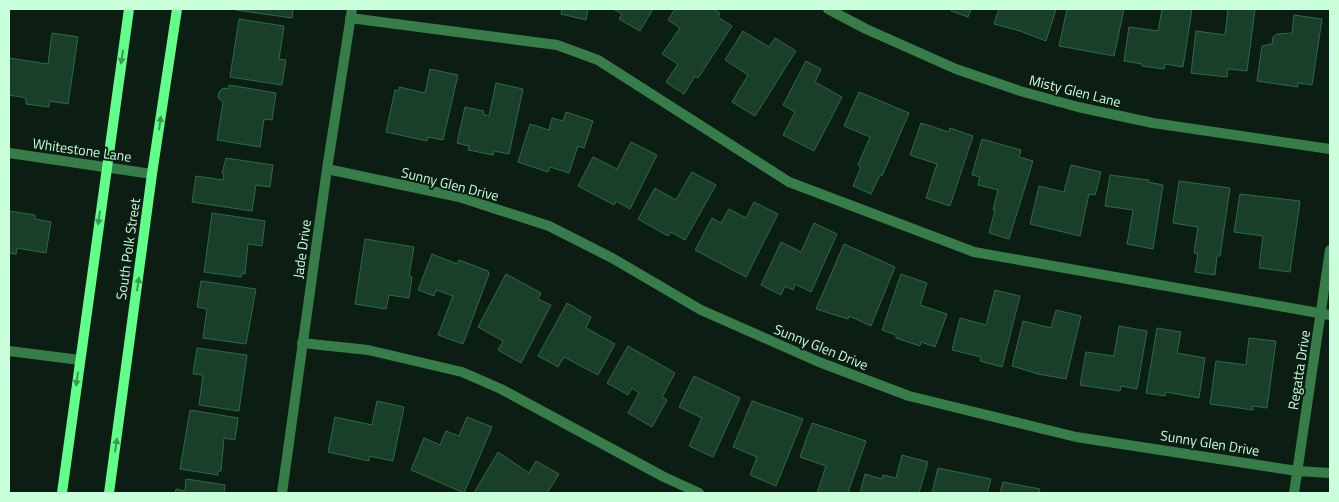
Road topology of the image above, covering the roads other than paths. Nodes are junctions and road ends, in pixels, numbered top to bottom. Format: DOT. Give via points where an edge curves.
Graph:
graph roads {
  1 [pos="128,9"];
  2 [pos="177,9"];
  3 [pos="828,9"];
  4 [pos="351,14"];
  5 [pos="1330,149"];
  6 [pos="9,154"];
  7 [pos="106,167"];
  8 [pos="327,169"];
  9 [pos="152,174"];
  10 [pos="1330,250"];
  11 [pos="1326,314"];
  12 [pos="302,343"];
  13 [pos="9,351"];
  14 [pos="80,360"];
  15 [pos="1297,471"];
  16 [pos="1330,473"];
  17 [pos="62,493"];
  18 [pos="109,493"];
  19 [pos="282,493"];
  20 [pos="699,493"];
  21 [pos="1294,493"];
  1 -- 7 [label="main road, one-way"];
  9 -- 2 [label="main road, South Polk Street, one-way"];
  3 -- 5 [label="street, Misty Glen Lane" via="956,69 1078,108 1154,123"];
  4 -- 8 [label="street, Jade Drive"];
  4 -- 11 [label="street" via="558,46 598,60 789,182 974,252"];
  6 -- 7 [label="street, Whitestone Lane"];
  7 -- 9 [label="street, Whitestone Lane"];
  7 -- 14 [label="main road, one-way"];
  8 -- 12 [label="street, Jade Drive"];
  8 -- 15 [label="street, Sunny Glen Drive" via="459,197 548,226 612,258 701,310 819,362 909,396 1076,437"];
  18 -- 9 [label="main road, South Polk Street, one-way"];
  10 -- 11 [label="street, Regatta Drive"];
  11 -- 15 [label="street, Regatta Drive"];
  12 -- 19 [label="street, Jade Drive"];
  12 -- 20 [label="street" via="368,350 462,372 502,389"];
  13 -- 14 [label="street"];
  14 -- 17 [label="main road, one-way"];
  15 -- 16 [label="street, Sunny Glen Drive"];
  15 -- 21 [label="street, Regatta Drive"];
}
